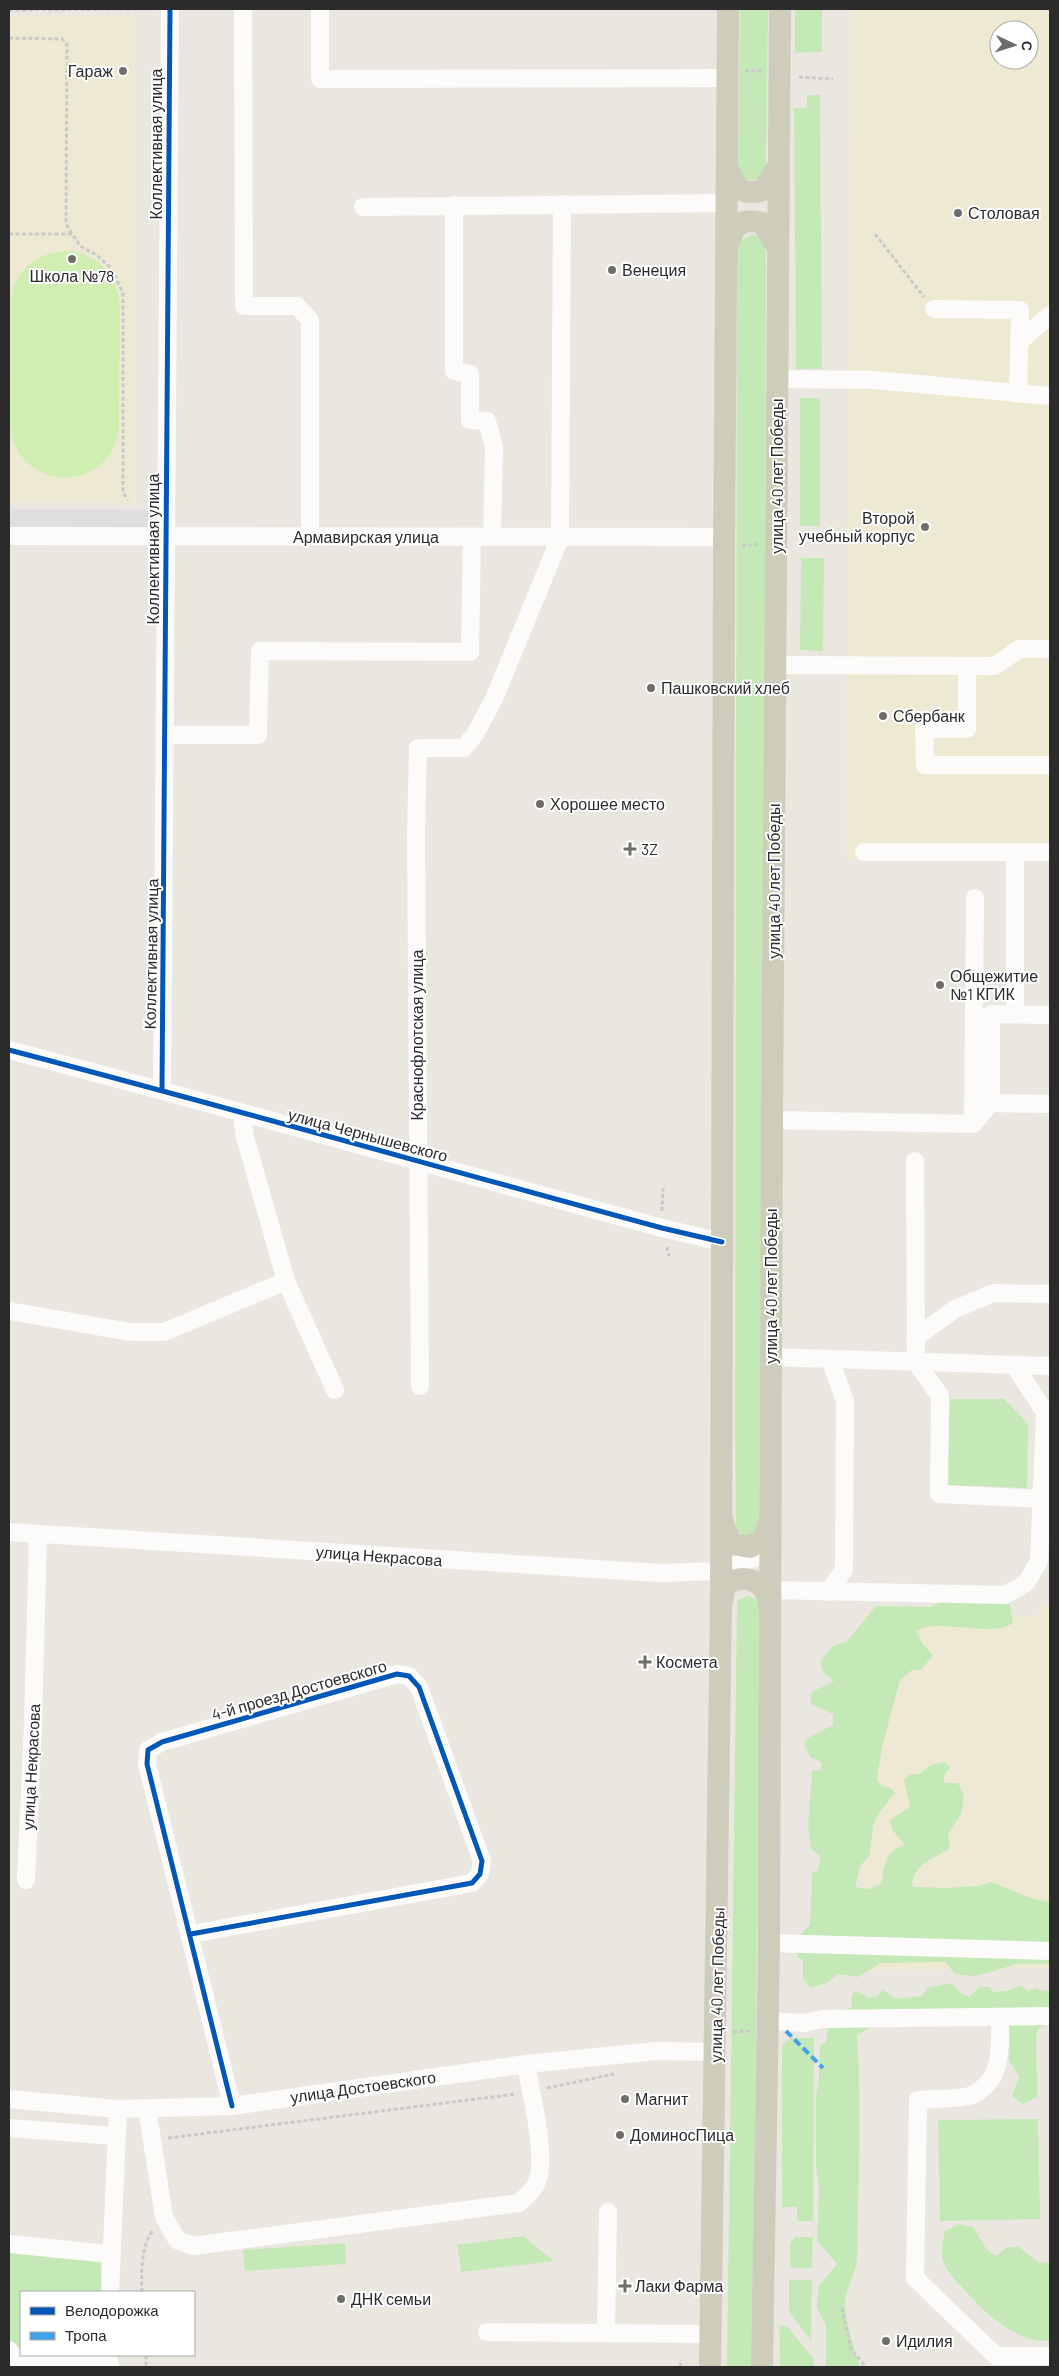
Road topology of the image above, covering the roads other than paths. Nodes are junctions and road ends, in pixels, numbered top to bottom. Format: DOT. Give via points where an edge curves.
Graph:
graph roads {
  1 [pos="170,9"];
  2 [pos="243,9"];
  3 [pos="320,9"];
  4 [pos="728,9"];
  5 [pos="780,9"];
  6 [pos="733,74"];
  7 [pos="727,165"];
  8 [pos="778,166"];
  9 [pos="726,203"];
  10 [pos="562,204"];
  11 [pos="454,205"];
  12 [pos="363,207"];
  13 [pos="777,246"];
  14 [pos="727,247"];
  15 [pos="934,309"];
  16 [pos="1050,315"];
  17 [pos="1019,342"];
  18 [pos="777,378"];
  19 [pos="1018,394"];
  20 [pos="1050,396"];
  21 [pos="9,536"];
  22 [pos="472,537"];
  23 [pos="492,537"];
  24 [pos="166,538"];
  25 [pos="310,538"];
  26 [pos="560,538"];
  27 [pos="730,541"];
  28 [pos="1050,649"];
  29 [pos="776,665"];
  30 [pos="967,666"];
  31 [pos="165,735"];
  32 [pos="1050,765"];
  33 [pos="864,852"];
  34 [pos="1050,852"];
  35 [pos="1015,853"];
  36 [pos="975,898"];
  37 [pos="1015,1014"];
  38 [pos="1050,1015"];
  39 [pos="9,1050"];
  40 [pos="162,1090"];
  41 [pos="991,1103"];
  42 [pos="1050,1104"];
  43 [pos="242,1114"];
  44 [pos="772,1120"];
  45 [pos="973,1124"];
  46 [pos="916,1161"];
  47 [pos="418,1162"];
  48 [pos="722,1242"];
  49 [pos="286,1281"];
  50 [pos="1050,1294"];
  51 [pos="9,1311"];
  52 [pos="915,1338"];
  53 [pos="771,1357"];
  54 [pos="830,1359"];
  55 [pos="916,1362"];
  56 [pos="1014,1365"];
  57 [pos="1050,1366"];
  58 [pos="420,1386"];
  59 [pos="335,1390"];
  60 [pos="1048,1409"];
  61 [pos="1042,1499"];
  62 [pos="722,1511"];
  63 [pos="770,1516"];
  64 [pos="9,1532"];
  65 [pos="38,1534"];
  66 [pos="770,1552"];
  67 [pos="721,1571"];
  68 [pos="828,1592"];
  69 [pos="770,1599"];
  70 [pos="721,1603"];
  71 [pos="26,1880"];
  72 [pos="191,1934"];
  73 [pos="770,1943"];
  74 [pos="1050,1951"];
  75 [pos="1050,2016"];
  76 [pos="1000,2017"];
  77 [pos="761,2026"];
  78 [pos="716,2052"];
  79 [pos="526,2064"];
  80 [pos="9,2100"];
  81 [pos="232,2106"];
  82 [pos="147,2108"];
  83 [pos="118,2109"];
  84 [pos="9,2128"];
  85 [pos="116,2136"];
  86 [pos="608,2212"];
  87 [pos="9,2244"];
  88 [pos="110,2254"];
  89 [pos="110,2291"];
  90 [pos="487,2332"];
  91 [pos="606,2333"];
  92 [pos="712,2334"];
  93 [pos="9,2350"];
  94 [pos="1050,2356"];
  95 [pos="110,2362"];
  96 [pos="710,2367"];
  97 [pos="762,2367"];
  1 -- 24 [label="street, Коллективная улица"];
  2 -- 25 [label="street" via="244,306 297,306 310,320"];
  3 -- 6 [label="street" via="320,78"];
  4 -- 6 [label="main road, улица 40 лет Победы"];
  5 -- 8 [label="main road, улица 40 лет Победы"];
  6 -- 7 [label="main road, улица 40 лет Победы"];
  7 -- 8 [label="main road, улица 40 лет Победы" via="734,183 742,191 753,193 763,190"];
  7 -- 9 [label="main road, улица 40 лет Победы"];
  8 -- 13 [label="main road, улица 40 лет Победы"];
  9 -- 10 [label="street"];
  9 -- 14 [label="main road, улица 40 лет Победы"];
  10 -- 11 [label="street"];
  10 -- 26 [label="street"];
  11 -- 12 [label="street"];
  11 -- 23 [label="street" via="454,371 470,374 470,420 487,421 494,447"];
  13 -- 14 [label="main road, улица 40 лет Победы" via="762,223 750,220 742,222 732,232"];
  13 -- 18 [label="main road, улица 40 лет Победы"];
  14 -- 27 [label="main road, улица 40 лет Победы"];
  15 -- 17 [label="street" via="1020,310"];
  16 -- 17 [label="street"];
  17 -- 19 [label="street"];
  18 -- 19 [label="street" via="876,380"];
  18 -- 29 [label="main road, улица 40 лет Победы"];
  19 -- 20 [label="street"];
  21 -- 24 [label="street, Армавирская улица"];
  22 -- 23 [label="street, Армавирская улица"];
  22 -- 25 [label="street, Армавирская улица"];
  22 -- 31 [label="street" via="470,652 260,651 258,735"];
  23 -- 26 [label="street, Армавирская улица"];
  24 -- 25 [label="street, Армавирская улица"];
  24 -- 31 [label="street, Коллективная улица"];
  26 -- 27 [label="street, Армавирская улица"];
  26 -- 47 [label="street, Краснофлотская улица" via="494,699 475,734 464,748 418,748"];
  27 -- 48 [label="main road, улица 40 лет Победы"];
  28 -- 30 [label="street" via="1018,649 994,666"];
  29 -- 30 [label="street"];
  29 -- 44 [label="main road, улица 40 лет Победы"];
  30 -- 32 [label="street" via="967,729 924,729 924,765"];
  31 -- 40 [label="street, Коллективная улица"];
  33 -- 35 [label="street"];
  34 -- 35 [label="street"];
  35 -- 37 [label="street"];
  36 -- 45 [label="street"];
  37 -- 38 [label="street"];
  37 -- 41 [label="street" via="991,1014"];
  39 -- 40 [label="street, улица Чернышевского"];
  40 -- 43 [label="street, улица Чернышевского"];
  41 -- 42 [label="street"];
  41 -- 45 [label="street"];
  43 -- 47 [label="street, улица Чернышевского"];
  43 -- 49 [label="street" via="245,1137"];
  44 -- 45 [label="street"];
  44 -- 53 [label="main road, улица 40 лет Победы"];
  46 -- 52 [label="street"];
  47 -- 48 [label="street, улица Чернышевского"];
  47 -- 58 [label="street, Краснофлотская улица"];
  48 -- 62 [label="main road, улица 40 лет Победы"];
  49 -- 51 [label="street" via="164,1332 130,1332"];
  49 -- 59 [label="street"];
  50 -- 52 [label="street" via="994,1293 955,1309"];
  52 -- 55 [label="street"];
  53 -- 54 [label="street"];
  53 -- 63 [label="main road, улица 40 лет Победы"];
  54 -- 55 [label="street"];
  54 -- 68 [label="street" via="845,1401 844,1570"];
  55 -- 56 [label="street"];
  55 -- 61 [label="street" via="940,1396 939,1494"];
  56 -- 57 [label="street"];
  56 -- 60 [label="street"];
  60 -- 61 [label="street"];
  61 -- 68 [label="street" via="1040,1561 1026,1583 1005,1595"];
  62 -- 63 [label="main road, улица 40 лет Победы" via="724,1529 733,1544 740,1547 750,1547 764,1538"];
  62 -- 67 [label="main road, улица 40 лет Победы"];
  63 -- 66 [label="main road, улица 40 лет Победы"];
  64 -- 65 [label="street, улица Некрасова"];
  65 -- 67 [label="street, улица Некрасова" via="650,1573"];
  65 -- 71 [label="street, улица Некрасова"];
  66 -- 67 [label="street"];
  66 -- 69 [label="main road, улица 40 лет Победы"];
  67 -- 70 [label="main road, улица 40 лет Победы"];
  68 -- 69 [label="street"];
  69 -- 70 [label="main road, улица 40 лет Победы" via="761,1585 746,1578 737,1578 725,1586"];
  69 -- 73 [label="main road, улица 40 лет Победы"];
  70 -- 78 [label="main road, улица 40 лет Победы"];
  72 -- 72 [label="street, 4-й проезд Достоевского" via="147,1764 148,1750 162,1742 397,1674 409,1676 419,1687 482,1861 480,1874 472,1883"];
  72 -- 81 [label="street, 4-й проезд Достоевского"];
  73 -- 74 [label="street"];
  73 -- 77 [label="main road, улица 40 лет Победы"];
  75 -- 76 [label="street"];
  76 -- 77 [label="street" via="823,2019"];
  76 -- 94 [label="street" via="1000,2061 989,2082 971,2096 918,2100 915,2278 996,2356"];
  77 -- 97 [label="main road, улица 40 лет Победы"];
  78 -- 79 [label="street, улица Достоевского" via="656,2052"];
  78 -- 92 [label="main road, улица 40 лет Победы"];
  79 -- 81 [label="street, улица Достоевского"];
  79 -- 82 [label="street" via="540,2157 538,2179 519,2204 193,2246 177,2240 164,2217"];
  80 -- 83 [label="street, улица Достоевского"];
  81 -- 82 [label="street, улица Достоевского"];
  82 -- 83 [label="street, улица Достоевского"];
  83 -- 85 [label="street"];
  84 -- 85 [label="street"];
  85 -- 88 [label="street"];
  86 -- 91 [label="street"];
  87 -- 88 [label="street"];
  88 -- 89 [label="street"];
  90 -- 91 [label="street"];
  91 -- 92 [label="street"];
  92 -- 96 [label="main road, улица 40 лет Победы"];
  93 -- 95 [label="street" via="17,2361"];
}
